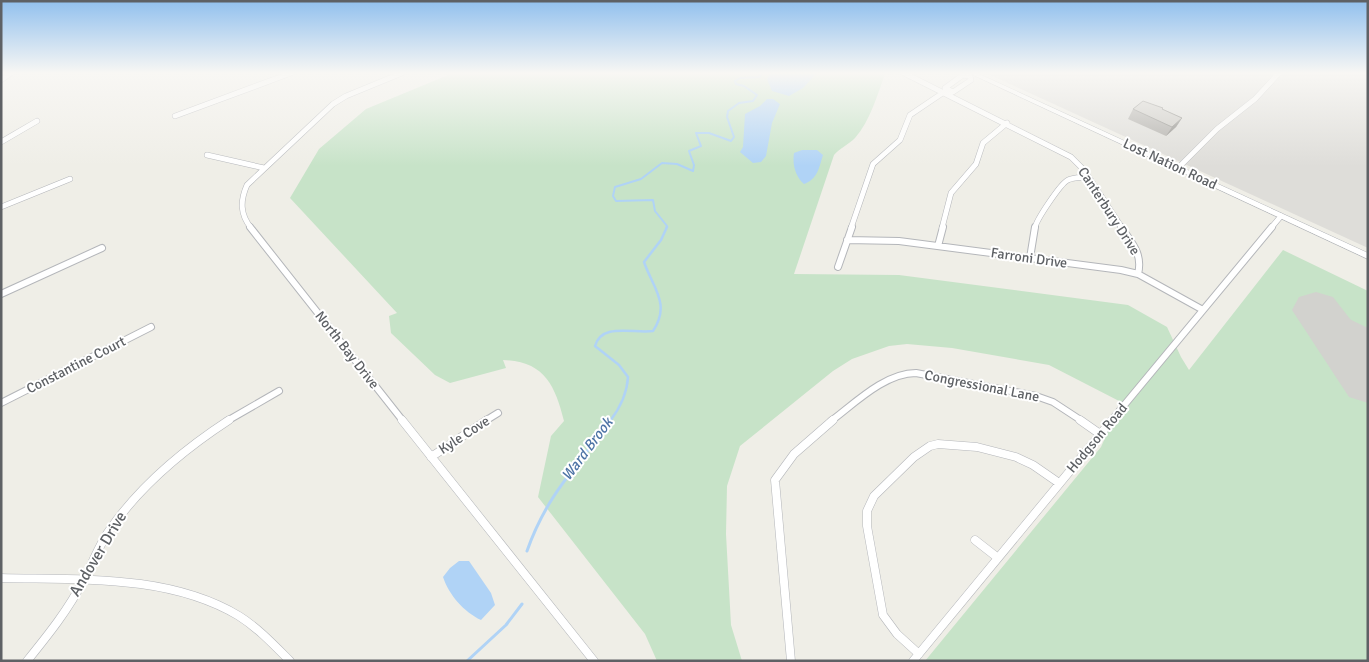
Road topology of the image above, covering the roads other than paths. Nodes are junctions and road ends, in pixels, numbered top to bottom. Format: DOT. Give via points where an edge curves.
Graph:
graph roads {
  1 [pos="208,104"];
  2 [pos="335,104"];
  3 [pos="927,104"];
  4 [pos="970,104"];
  5 [pos="1038,104"];
  6 [pos="1249,104"];
  7 [pos="176,116"];
  8 [pos="37,121"];
  9 [pos="1007,123"];
  10 [pos="1,142"];
  11 [pos="207,155"];
  12 [pos="264,168"];
  13 [pos="1178,168"];
  14 [pos="1088,176"];
  15 [pos="70,179"];
  16 [pos="1,207"];
  17 [pos="1281,216"];
  18 [pos="847,240"];
  19 [pos="938,246"];
  20 [pos="102,248"];
  21 [pos="1368,256"];
  22 [pos="1030,258"];
  23 [pos="838,267"];
  24 [pos="1138,274"];
  25 [pos="1,294"];
  26 [pos="1203,310"];
  27 [pos="150,327"];
  28 [pos="279,391"];
  29 [pos="1,403"];
  30 [pos="498,413"];
  31 [pos="1100,434"];
  32 [pos="431,457"];
  33 [pos="1060,483"];
  34 [pos="976,540"];
  35 [pos="998,558"];
  36 [pos="1,578"];
  37 [pos="83,580"];
  38 [pos="916,657"];
  39 [pos="27,661"];
  40 [pos="290,661"];
  41 [pos="594,661"];
  42 [pos="791,661"];
  1 -- 7 [label="street"];
  2 -- 12 [label="street, North Bay Drive"];
  3 -- 18 [label="street" via="910,116 900,140 873,164"];
  4 -- 9 [label="street, Canterbury Drive"];
  5 -- 13 [label="street, Lost Nation Road"];
  6 -- 13 [label="street"];
  8 -- 10 [label="street"];
  9 -- 14 [label="street, Canterbury Drive" via="1066,154"];
  9 -- 19 [label="street" via="987,138 976,164 950,193"];
  11 -- 12 [label="street"];
  12 -- 32 [label="street, North Bay Drive" via="247,185 241,212"];
  13 -- 17 [label="street, Lost Nation Road"];
  14 -- 22 [label="street" via="1069,179 1060,185 1036,221"];
  14 -- 24 [label="street, Canterbury Drive" via="1141,259"];
  15 -- 16 [label="street"];
  17 -- 21 [label="street, Lost Nation Road"];
  17 -- 26 [label="street, Hodgson Road"];
  18 -- 19 [label="street, Farroni Drive"];
  18 -- 23 [label="street"];
  19 -- 22 [label="street, Farroni Drive"];
  20 -- 25 [label="street"];
  22 -- 24 [label="street, Farroni Drive"];
  24 -- 26 [label="street, Farroni Drive"];
  26 -- 31 [label="street, Hodgson Road"];
  27 -- 29 [label="street, Constantine Court"];
  28 -- 37 [label="street, Andover Drive" via="183,450 154,478 110,530"];
  30 -- 32 [label="street, Kyle Cove"];
  31 -- 33 [label="street, Hodgson Road"];
  31 -- 42 [label="street, Congressional Lane" via="1053,402 1036,396 916,373 897,376 848,409 784,464 775,480"];
  32 -- 41 [label="street, North Bay Drive"];
  33 -- 35 [label="street, Hodgson Road"];
  33 -- 38 [label="street" via="1017,457 945,443 930,447 913,459 870,502 865,512 883,615"];
  34 -- 35 [label="street"];
  35 -- 38 [label="street, Hodgson Road"];
  36 -- 37 [label="street"];
  37 -- 39 [label="street, Andover Drive"];
  37 -- 40 [label="street" via="156,588 211,603 250,624"];
}
